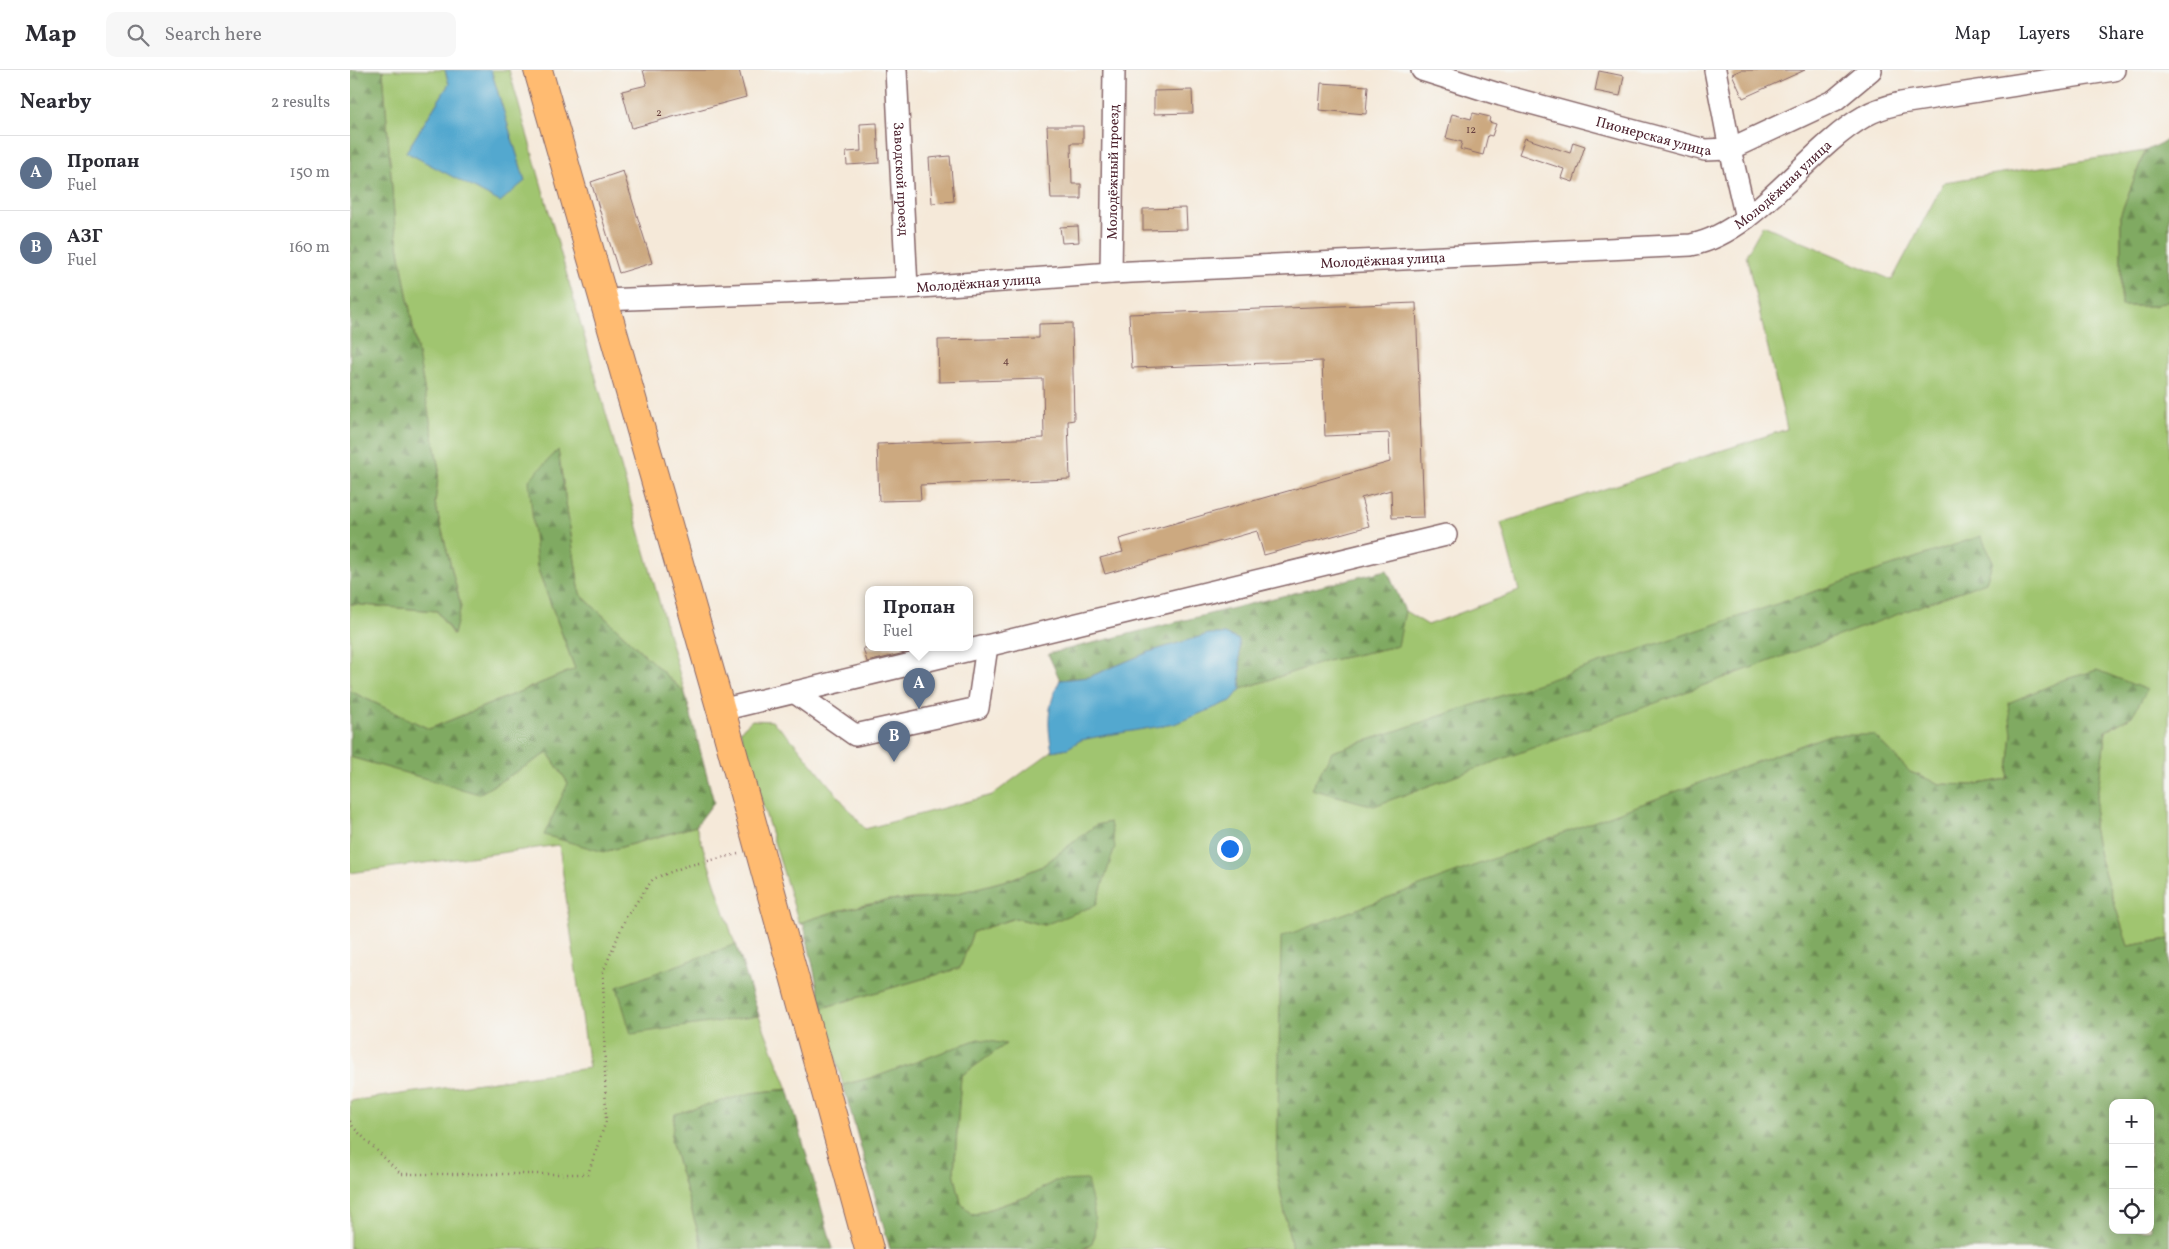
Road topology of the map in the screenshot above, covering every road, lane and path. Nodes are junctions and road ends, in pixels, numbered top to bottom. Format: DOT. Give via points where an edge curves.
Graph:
graph roads {
  1 [pos="538,70"];
  2 [pos="896,70"];
  3 [pos="1114,70"];
  4 [pos="1422,70"];
  5 [pos="1716,70"];
  6 [pos="1871,70"];
  7 [pos="2114,70"];
  8 [pos="1730,149"];
  9 [pos="1746,218"];
  10 [pos="1111,273"];
  11 [pos="907,288"];
  12 [pos="603,300"];
  13 [pos="1446,535"];
  14 [pos="987,646"];
  15 [pos="973,649"];
  16 [pos="966,651"];
  17 [pos="794,692"];
  18 [pos="721,710"];
  19 [pos="759,849"];
  20 [pos="350,1121"];
  21 [pos="869,1249"];
  1 -- 12 [label="main road"];
  2 -- 11 [label="street, Заводской проезд"];
  3 -- 10 [label="street, Молодёжный проезд"];
  4 -- 8 [label="street, Пионерская улица" via="1690,148"];
  5 -- 8 [label="street"];
  6 -- 8 [label="street, Пионерская улица" via="1835,100"];
  7 -- 9 [label="street, Молодёжная улица" via="1879,109 1864,116 1831,142"];
  8 -- 9 [label="street"];
  9 -- 10 [label="street, Молодёжная улица" via="1707,242 1690,245"];
  10 -- 11 [label="street, Молодёжная улица"];
  11 -- 12 [label="street, Молодёжная улица"];
  12 -- 18 [label="main road"];
  13 -- 14 [label="street"];
  14 -- 15 [label="street"];
  14 -- 17 [label="street" via="978,708 855,735"];
  16 -- 17 [label="street"];
  17 -- 18 [label="street"];
  18 -- 19 [label="main road"];
  19 -- 20 [label="path" via="686,866 653,879 626,917 603,972 606,1120 588,1174 401,1174"];
  19 -- 21 [label="main road"];
}
